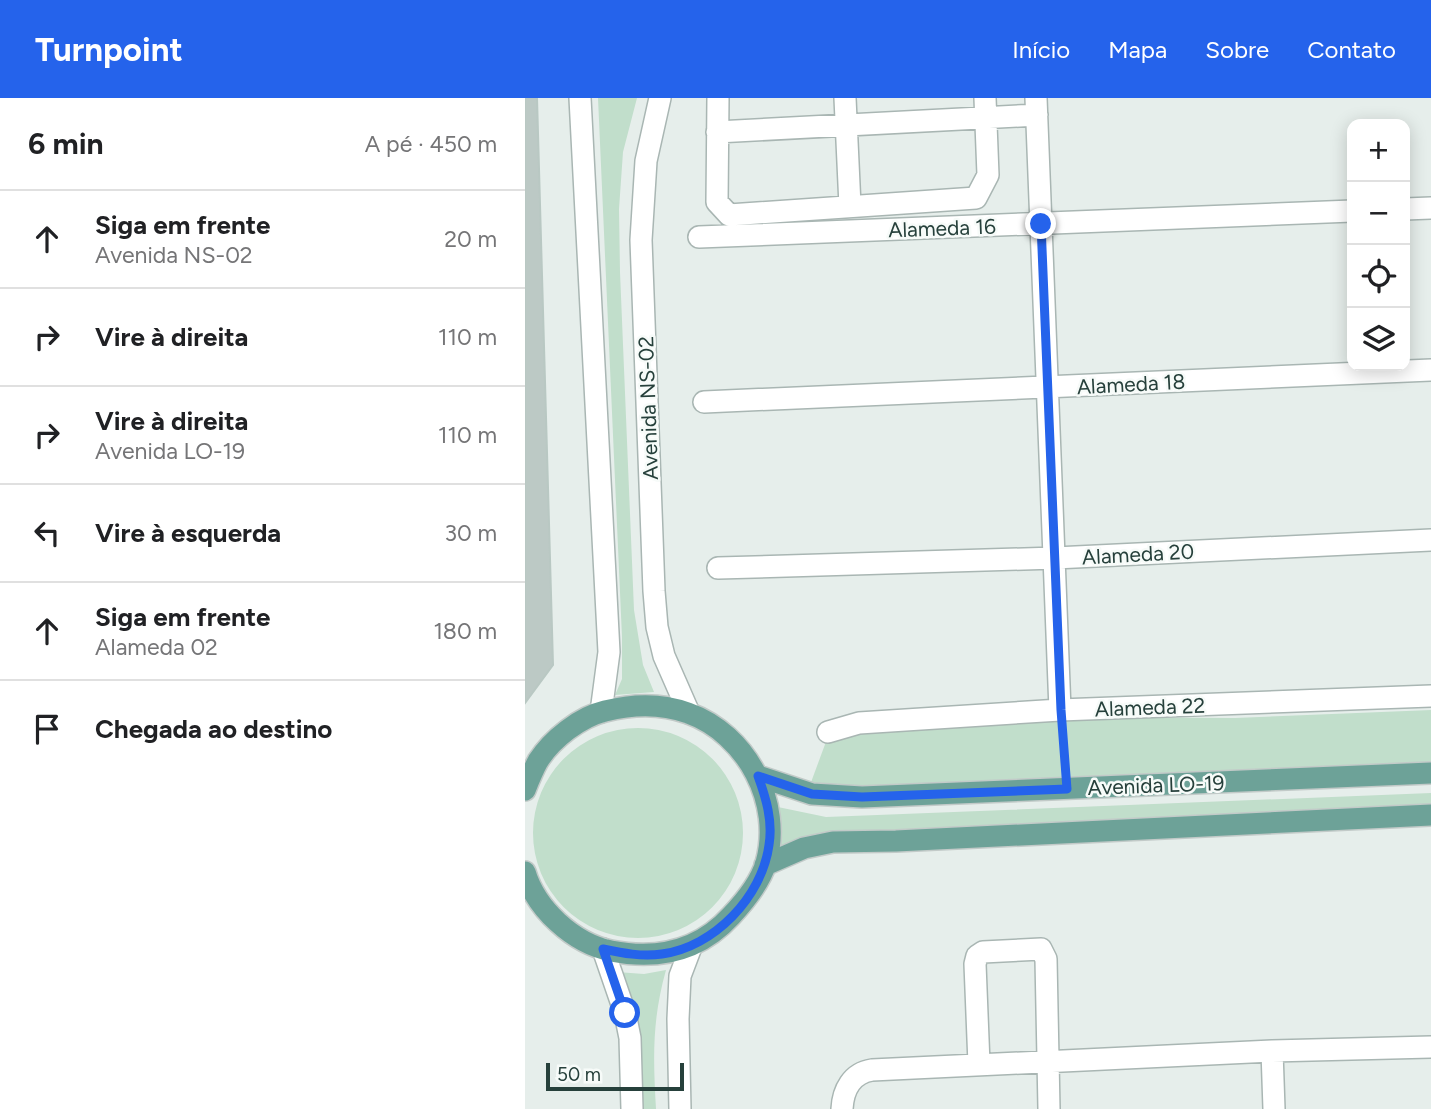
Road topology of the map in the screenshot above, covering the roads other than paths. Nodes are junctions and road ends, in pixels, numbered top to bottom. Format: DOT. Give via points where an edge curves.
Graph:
graph roads {
  1 [pos="580,98"];
  2 [pos="660,98"];
  3 [pos="718,98"];
  4 [pos="845,98"];
  5 [pos="985,107"];
  6 [pos="1037,107"];
  7 [pos="845,124"];
  8 [pos="717,132"];
  9 [pos="850,206"];
  10 [pos="1431,208"];
  11 [pos="1410,209"];
  12 [pos="1347,211"];
  13 [pos="1041,224"];
  14 [pos="699,237"];
  15 [pos="1431,370"];
  16 [pos="1046,388"];
  17 [pos="704,402"];
  18 [pos="1431,540"];
  19 [pos="1055,558"];
  20 [pos="718,568"];
  21 [pos="1431,696"];
  22 [pos="1061,710"];
  23 [pos="601,712"];
  24 [pos="689,713"];
  25 [pos="828,732"];
  26 [pos="1431,773"];
  27 [pos="758,776"];
  28 [pos="525,790"];
  29 [pos="1431,815"];
  30 [pos="765,865"];
  31 [pos="526,876"];
  32 [pos="691,947"];
  33 [pos="603,949"];
  34 [pos="1431,1046"];
  35 [pos="1272,1051"];
  36 [pos="1047,1061"];
  37 [pos="979,1065"];
  38 [pos="632,1109"];
  39 [pos="680,1109"];
  40 [pos="842,1109"];
  41 [pos="1049,1109"];
  42 [pos="1274,1109"];
  1 -- 23 [label="street" via="609,652"];
  2 -- 24 [label="street, Avenida NS-02" via="646,161 641,240 654,591 664,656"];
  3 -- 8 [label="street"];
  4 -- 7 [label="street"];
  5 -- 6 [label="street"];
  5 -- 7 [label="street"];
  5 -- 9 [label="street" via="988,175 976,198"];
  6 -- 13 [label="street"];
  7 -- 8 [label="street"];
  7 -- 9 [label="street"];
  8 -- 9 [label="street" via="717,202 729,215"];
  10 -- 11 [label="street"];
  12 -- 13 [label="street, Alameda 16"];
  13 -- 14 [label="street, Alameda 16"];
  13 -- 16 [label="street"];
  15 -- 16 [label="street, Alameda 18"];
  16 -- 17 [label="street, Alameda 18"];
  16 -- 19 [label="street"];
  18 -- 19 [label="street, Alameda 20"];
  19 -- 20 [label="street, Alameda 20"];
  19 -- 22 [label="street"];
  21 -- 22 [label="street, Alameda 22"];
  22 -- 25 [label="street, Alameda 22" via="859,723"];
  23 -- 24 [label="main road" via="650,705"];
  23 -- 28 [label="main road" via="566,731 553,744 538,761"];
  24 -- 27 [label="main road" via="728,738"];
  26 -- 27 [label="main road, Avenida LO-19" via="862,797 812,794"];
  27 -- 30 [label="main road" via="770,820"];
  29 -- 30 [label="main road, Avenida LO-19" via="833,842 804,848"];
  30 -- 32 [label="main road" via="749,896 733,914"];
  31 -- 33 [label="main road" via="557,922"];
  32 -- 33 [label="main road" via="632,955"];
  32 -- 39 [label="street" via="680,976"];
  33 -- 38 [label="street" via="630,1038"];
  34 -- 35 [label="street"];
  35 -- 36 [label="street"];
  35 -- 42 [label="street"];
  36 -- 37 [label="street"];
  36 -- 37 [label="street" via="1044,953 1038,949 983,952 975,964"];
  36 -- 41 [label="street"];
  37 -- 40 [label="street" via="872,1070 855,1076 842,1098"];
}
